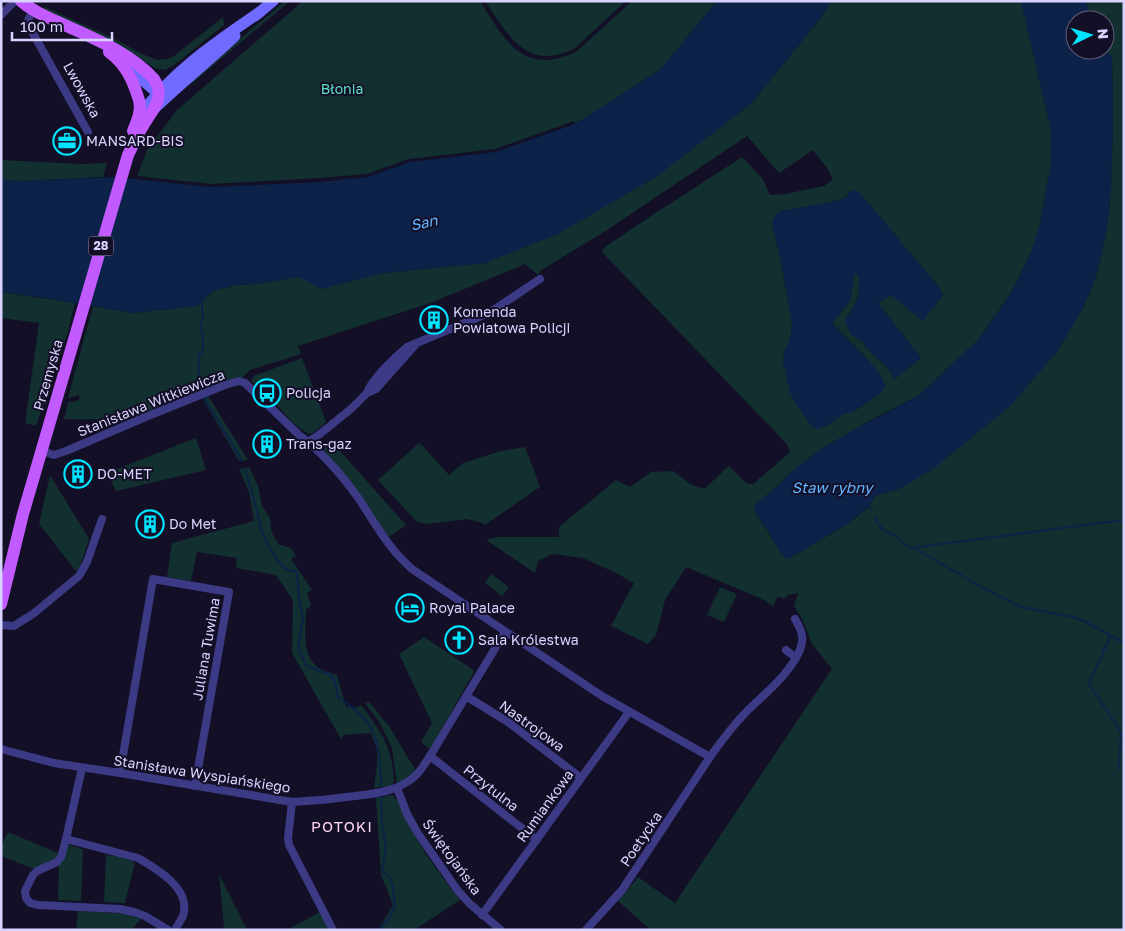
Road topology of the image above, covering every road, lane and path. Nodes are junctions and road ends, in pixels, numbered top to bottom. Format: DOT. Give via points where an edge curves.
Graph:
graph roads {
  1 [pos="15,1"];
  2 [pos="21,1"];
  3 [pos="273,1"];
  4 [pos="33,10"];
  5 [pos="260,12"];
  6 [pos="1,15"];
  7 [pos="87,36"];
  8 [pos="119,58"];
  9 [pos="178,73"];
  10 [pos="150,74"];
  11 [pos="176,88"];
  12 [pos="159,92"];
  13 [pos="155,108"];
  14 [pos="139,117"];
  15 [pos="88,132"];
  16 [pos="127,158"];
  17 [pos="540,279"];
  18 [pos="308,442"];
  19 [pos="42,451"];
  20 [pos="102,519"];
  21 [pos="1,604"];
  22 [pos="795,619"];
  23 [pos="1,625"];
  24 [pos="505,632"];
  25 [pos="786,650"];
  26 [pos="796,658"];
  27 [pos="466,696"];
  28 [pos="629,712"];
  29 [pos="1,749"];
  30 [pos="430,756"];
  31 [pos="710,757"];
  32 [pos="82,768"];
  33 [pos="120,773"];
  34 [pos="581,778"];
  35 [pos="195,786"];
  36 [pos="396,788"];
  37 [pos="292,802"];
  38 [pos="66,839"];
  39 [pos="537,840"];
  40 [pos="482,915"];
  41 [pos="168,930"];
  42 [pos="175,930"];
  43 [pos="333,930"];
  44 [pos="501,930"];
  45 [pos="586,930"];
  1 -- 6 [label="street"];
  2 -- 4 [label="main road, 28"];
  3 -- 5 [label="main road"];
  4 -- 7 [label="main road, 28"];
  4 -- 15 [label="street, Lwowska" via="28,20 30,28"];
  5 -- 9 [label="main road, Przemyska"];
  5 -- 11 [label="main road, Przemyska"];
  7 -- 8 [label="main road, 28"];
  7 -- 10 [label="main road, 28" via="126,55"];
  8 -- 12 [label="main road" via="148,86"];
  8 -- 14 [label="main road, 28" via="136,90"];
  9 -- 10 [label="main road" via="164,77"];
  9 -- 12 [label="main road, Przemyska"];
  10 -- 12 [label="main road, 28" via="158,84"];
  11 -- 12 [label="main road"];
  11 -- 13 [label="main road, Przemyska"];
  12 -- 13 [label="main road, 28"];
  12 -- 14 [label="main road, Przemyska"];
  13 -- 16 [label="main road, Przemyska / 28"];
  14 -- 16 [label="main road, Przemyska / 28"];
  16 -- 19 [label="main road, Przemyska / 28"];
  17 -- 18 [label="street" via="484,315 418,342 376,389"];
  18 -- 19 [label="street, Stanisława Witkiewicza" via="248,385 239,381 66,451 54,455"];
  18 -- 24 [label="street, Stanisława Witkiewicza" via="347,483 401,559"];
  19 -- 21 [label="main road, Przemyska / 28"];
  20 -- 23 [label="street" via="79,576 14,626"];
  22 -- 26 [label="street" via="803,639"];
  24 -- 27 [label="street, Stanisława Wyspiańskiego"];
  24 -- 28 [label="street"];
  25 -- 26 [label="street"];
  26 -- 31 [label="street" via="784,675 734,725"];
  27 -- 30 [label="street, Stanisława Wyspiańskiego"];
  27 -- 34 [label="street, Nastrojowa" via="508,722"];
  28 -- 31 [label="street"];
  28 -- 34 [label="street, Rumiankowa"];
  29 -- 32 [label="street, Stanisława Wyspiańskiego"];
  30 -- 36 [label="street, Stanisława Wyspiańskiego" via="419,772"];
  30 -- 39 [label="street, Przytulna"];
  31 -- 45 [label="street, Poetycka" via="622,890"];
  32 -- 33 [label="street, Stanisława Wyspiańskiego"];
  32 -- 38 [label="street"];
  33 -- 35 [label="street, Stanisława Wyspiańskiego"];
  33 -- 35 [label="street, Juliana Tuwima" via="153,579 229,592"];
  34 -- 39 [label="street, Rumiankowa"];
  35 -- 37 [label="street, Stanisława Wyspiańskiego"];
  36 -- 37 [label="street, Stanisława Wyspiańskiego"];
  36 -- 40 [label="street, Świętojańska" via="410,820 436,860 458,891"];
  37 -- 43 [label="street" via="289,845"];
  38 -- 41 [label="street" via="58,862 33,875 25,891 30,903 120,909 145,916"];
  38 -- 42 [label="street" via="138,858 175,885 184,902 183,915"];
  39 -- 40 [label="street, Rumiankowa"];
  40 -- 44 [label="street, Świętojańska"];
}
